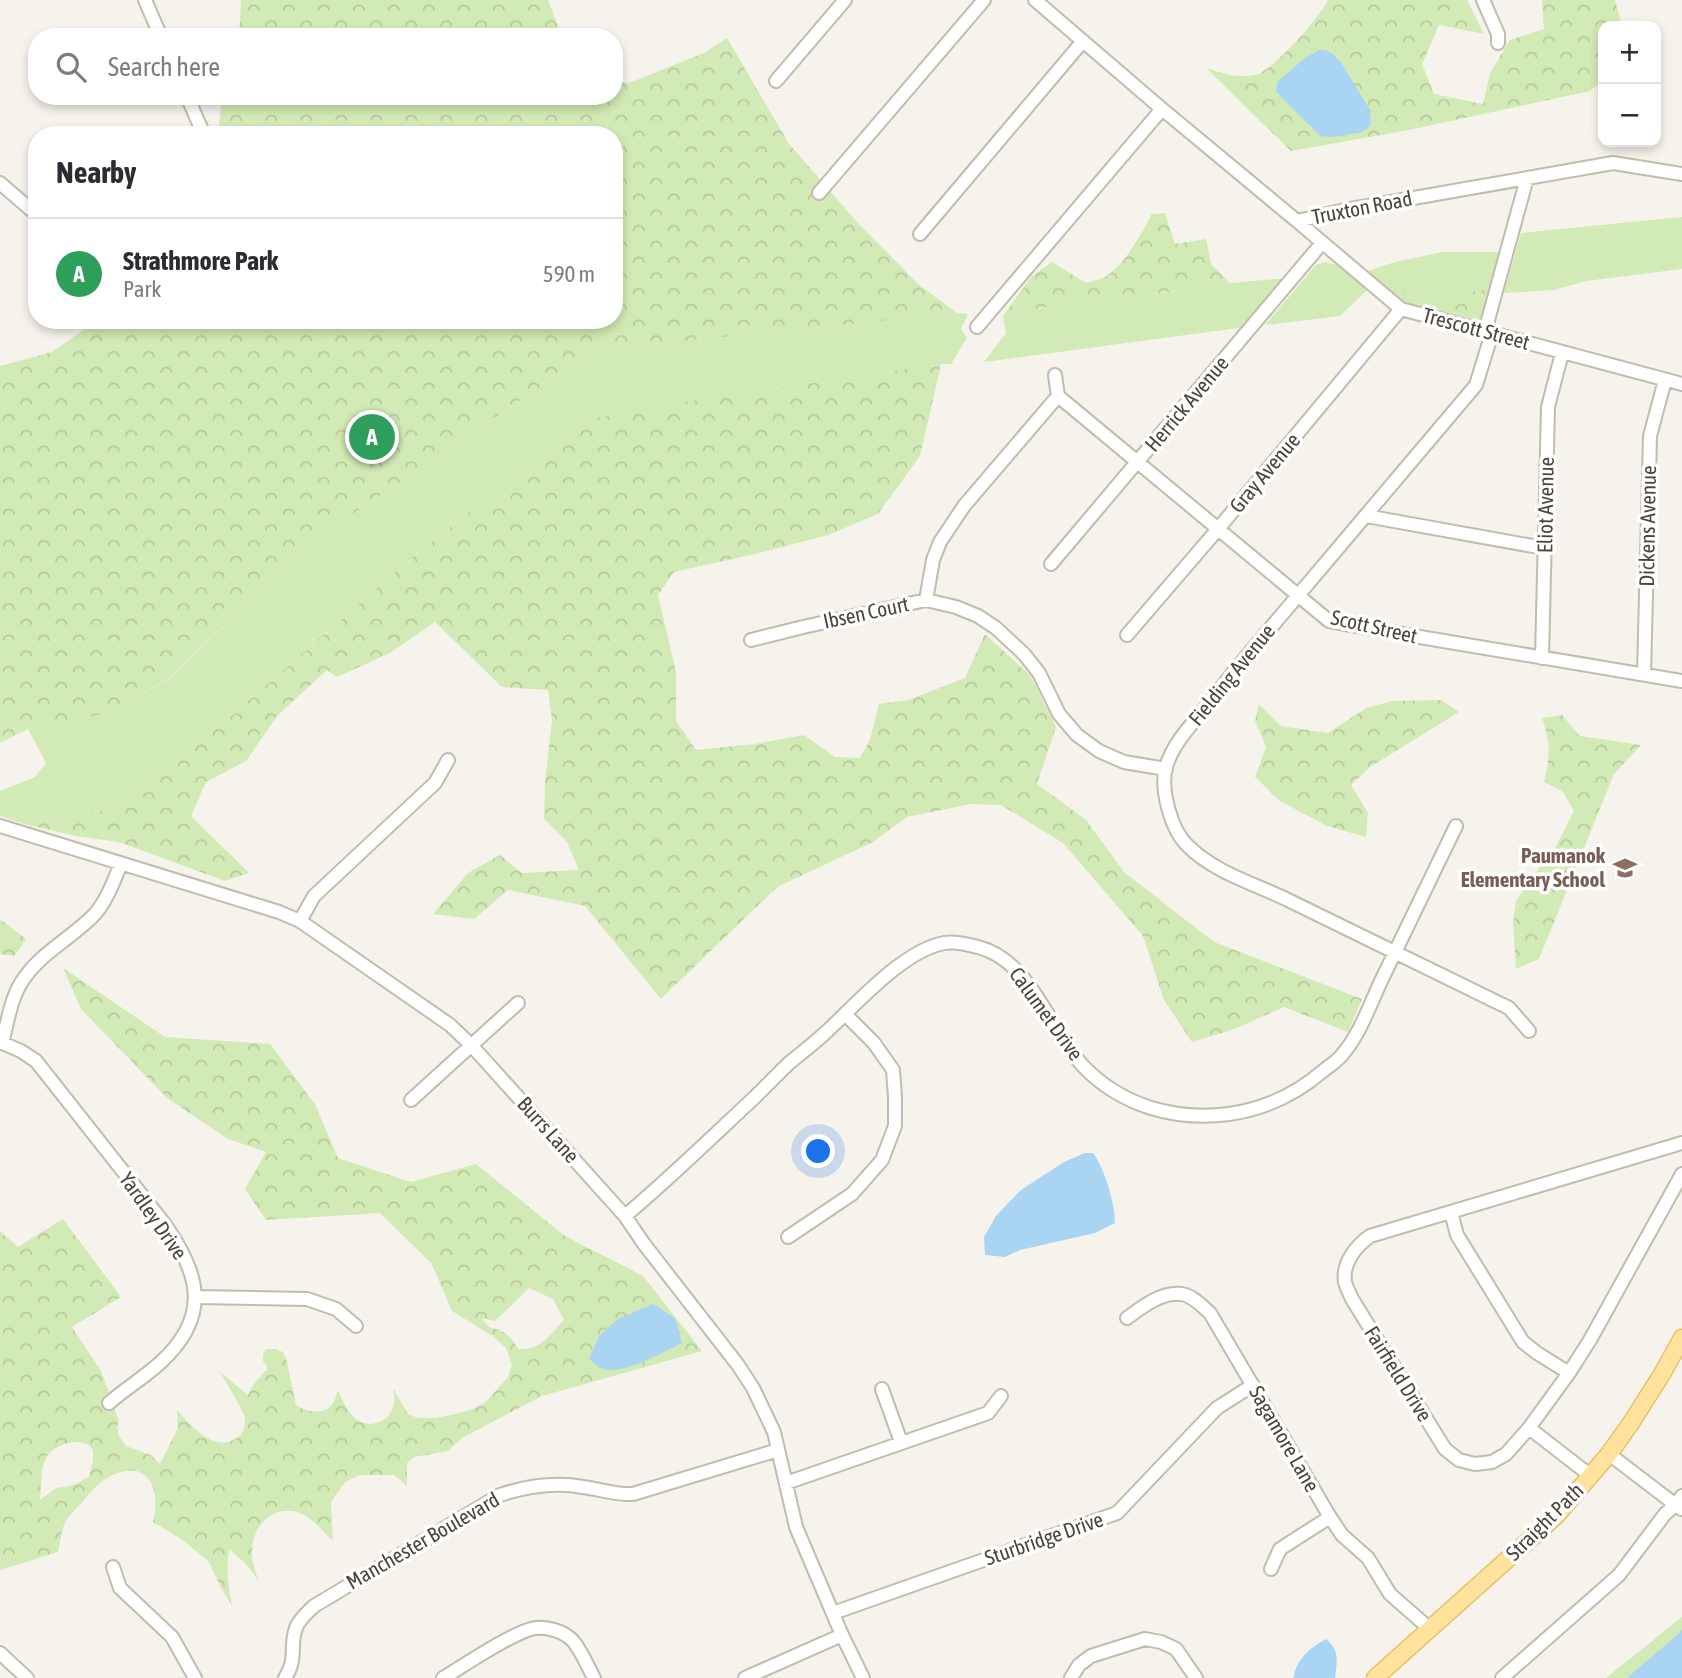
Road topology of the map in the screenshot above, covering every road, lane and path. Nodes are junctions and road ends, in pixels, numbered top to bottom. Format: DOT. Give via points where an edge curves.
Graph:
graph roads {
  1 [pos="145,0"];
  2 [pos="845,0"];
  3 [pos="984,0"];
  4 [pos="1035,0"];
  5 [pos="1483,0"];
  6 [pos="157,28"];
  7 [pos="1083,41"];
  8 [pos="1498,43"];
  9 [pos="776,81"];
  10 [pos="191,105"];
  11 [pos="1162,109"];
  12 [pos="200,126"];
  13 [pos="1682,174"];
  14 [pos="1527,178"];
  15 [pos="0,183"];
  16 [pos="819,193"];
  17 [pos="28,207"];
  18 [pos="1297,221"];
  19 [pos="920,234"];
  20 [pos="1322,243"];
  21 [pos="1401,309"];
  22 [pos="978,327"];
  23 [pos="1489,332"];
  24 [pos="1562,353"];
  25 [pos="1055,375"];
  26 [pos="1665,380"];
  27 [pos="1682,384"];
  28 [pos="1058,396"];
  29 [pos="1137,463"];
  30 [pos="1366,516"];
  31 [pos="1218,529"];
  32 [pos="1544,548"];
  33 [pos="1051,564"];
  34 [pos="1298,596"];
  35 [pos="926,600"];
  36 [pos="1127,635"];
  37 [pos="751,640"];
  38 [pos="1542,657"];
  39 [pos="1644,674"];
  40 [pos="1682,681"];
  41 [pos="448,760"];
  42 [pos="1166,769"];
  43 [pos="0,826"];
  44 [pos="1456,826"];
  45 [pos="121,864"];
  46 [pos="300,921"];
  47 [pos="1396,952"];
  48 [pos="518,1003"];
  49 [pos="845,1014"];
  50 [pos="1529,1031"];
  51 [pos="1,1042"];
  52 [pos="472,1046"];
  53 [pos="411,1100"];
  54 [pos="1682,1143"];
  55 [pos="1682,1174"];
  56 [pos="1451,1212"];
  57 [pos="625,1216"];
  58 [pos="788,1237"];
  59 [pos="196,1297"];
  60 [pos="1127,1318"];
  61 [pos="356,1326"];
  62 [pos="1682,1338"];
  63 [pos="1569,1373"];
  64 [pos="1253,1385"];
  65 [pos="882,1389"];
  66 [pos="1001,1396"];
  67 [pos="109,1403"];
  68 [pos="1529,1428"];
  69 [pos="901,1443"];
  70 [pos="778,1450"];
  71 [pos="1609,1454"];
  72 [pos="1591,1476"];
  73 [pos="786,1483"];
  74 [pos="1680,1504"];
  75 [pos="1330,1517"];
  76 [pos="113,1567"];
  77 [pos="1271,1569"];
  78 [pos="833,1614"];
  79 [pos="1430,1629"];
  80 [pos="842,1635"];
  81 [pos="0,1653"];
  82 [pos="27,1678"];
  83 [pos="195,1678"];
  84 [pos="285,1678"];
  85 [pos="443,1678"];
  86 [pos="594,1678"];
  87 [pos="745,1678"];
  88 [pos="863,1678"];
  89 [pos="1070,1678"];
  90 [pos="1196,1678"];
  91 [pos="1375,1678"];
  92 [pos="1502,1678"];
  1 -- 6 [label="street"];
  2 -- 9 [label="street"];
  3 -- 16 [label="street"];
  4 -- 7 [label="street, Truxton Road"];
  5 -- 8 [label="street"];
  7 -- 11 [label="street, Truxton Road"];
  7 -- 19 [label="street"];
  10 -- 12 [label="street"];
  11 -- 18 [label="street, Truxton Road"];
  11 -- 22 [label="street"];
  13 -- 14 [label="street, Truxton Road" via="1613,163"];
  14 -- 18 [label="street, Truxton Road"];
  14 -- 23 [label="street, Fielding Avenue"];
  15 -- 17 [label="street"];
  18 -- 20 [label="street, Trescott Street"];
  20 -- 21 [label="street, Trescott Street"];
  20 -- 29 [label="street, Herrick Avenue"];
  21 -- 23 [label="street, Trescott Street"];
  21 -- 31 [label="street, Gray Avenue"];
  23 -- 24 [label="street, Trescott Street"];
  23 -- 30 [label="street, Fielding Avenue" via="1476,385"];
  24 -- 26 [label="street, Trescott Street"];
  24 -- 32 [label="street, Eliot Avenue" via="1548,407"];
  25 -- 28 [label="street"];
  26 -- 27 [label="street, Trescott Street"];
  26 -- 39 [label="street, Dickens Avenue" via="1650,436"];
  28 -- 29 [label="street, Scott Street"];
  28 -- 35 [label="street" via="964,506 940,542"];
  29 -- 31 [label="street, Scott Street"];
  29 -- 33 [label="street, Herrick Avenue"];
  30 -- 32 [label="street"];
  30 -- 34 [label="street, Fielding Avenue"];
  31 -- 34 [label="street, Scott Street"];
  31 -- 36 [label="street, Gray Avenue"];
  32 -- 38 [label="street, Eliot Avenue"];
  34 -- 38 [label="street, Scott Street" via="1329,621"];
  34 -- 42 [label="street, Fielding Avenue" via="1187,731"];
  35 -- 37 [label="street, Ibsen Court"];
  35 -- 42 [label="street, Ibsen Court" via="956,607 996,628 1039,673 1059,714 1099,751 1124,762"];
  38 -- 39 [label="street, Scott Street"];
  39 -- 40 [label="street, Scott Street"];
  41 -- 46 [label="street" via="435,783 314,896"];
  42 -- 47 [label="street" via="1169,812 1186,845 1199,856"];
  43 -- 45 [label="street, Burrs Lane"];
  44 -- 47 [label="street, Calumet Drive"];
  45 -- 46 [label="street, Burrs Lane"];
  45 -- 51 [label="street" via="106,899 92,916 23,979"];
  46 -- 52 [label="street, Burrs Lane" via="450,1025"];
  47 -- 49 [label="street, Calumet Drive" via="1363,1023 1342,1055 1307,1085 1280,1100 1244,1112 1207,1117 1133,1102 1101,1082 1068,1047 1011,964 964,943 926,948 901,963"];
  47 -- 50 [label="street" via="1509,1008"];
  48 -- 52 [label="street"];
  49 -- 57 [label="street, Calumet Drive"];
  49 -- 58 [label="street" via="874,1043 892,1070 895,1126 882,1160 852,1194"];
  51 -- 59 [label="street, Yardley Drive" via="36,1061 163,1222 180,1246"];
  52 -- 53 [label="street"];
  52 -- 57 [label="street, Burrs Lane"];
  54 -- 56 [label="street, Fairfield Drive"];
  55 -- 63 [label="street, Fairfield Drive"];
  56 -- 63 [label="street" via="1457,1235 1523,1342"];
  56 -- 68 [label="street, Fairfield Drive" via="1370,1236 1357,1245 1345,1281 1444,1449 1459,1460 1492,1462 1506,1454"];
  57 -- 70 [label="street, Burrs Lane" via="738,1365 774,1432"];
  59 -- 61 [label="street" via="307,1299 336,1309"];
  59 -- 67 [label="street" via="194,1312 176,1347"];
  60 -- 64 [label="street, Sagamore Lane" via="1166,1296 1183,1294 1199,1302"];
  62 -- 71 [label="main road, Straight Path"];
  63 -- 68 [label="street, Fairfield Drive"];
  64 -- 75 [label="street, Sagamore Lane"];
  64 -- 78 [label="street, Sturbridge Drive" via="1217,1408 1117,1513"];
  65 -- 69 [label="street"];
  66 -- 69 [label="street" via="988,1413"];
  68 -- 72 [label="street"];
  69 -- 73 [label="street"];
  70 -- 73 [label="street, Burrs Lane"];
  70 -- 84 [label="street, Manchester Boulevard" via="633,1494 550,1485 500,1495 314,1606 296,1629 292,1667"];
  71 -- 72 [label="main road, Straight Path"];
  71 -- 74 [label="street"];
  72 -- 79 [label="main road, Straight Path" via="1556,1517"];
  73 -- 78 [label="street, Burrs Lane" via="796,1527"];
  74 -- 92 [label="street" via="1665,1514 1619,1575"];
  75 -- 77 [label="street" via="1280,1549"];
  75 -- 79 [label="street, Sagamore Lane" via="1368,1558 1390,1594"];
  76 -- 83 [label="street" via="120,1588 172,1637"];
  78 -- 80 [label="street, Burrs Lane"];
  79 -- 91 [label="main road, Straight Path"];
  80 -- 87 [label="street"];
  80 -- 88 [label="street, Burrs Lane"];
  81 -- 82 [label="street"];
  85 -- 86 [label="street" via="533,1628 547,1628 572,1640"];
  89 -- 90 [label="street" via="1091,1656 1144,1639 1175,1649"];
}
